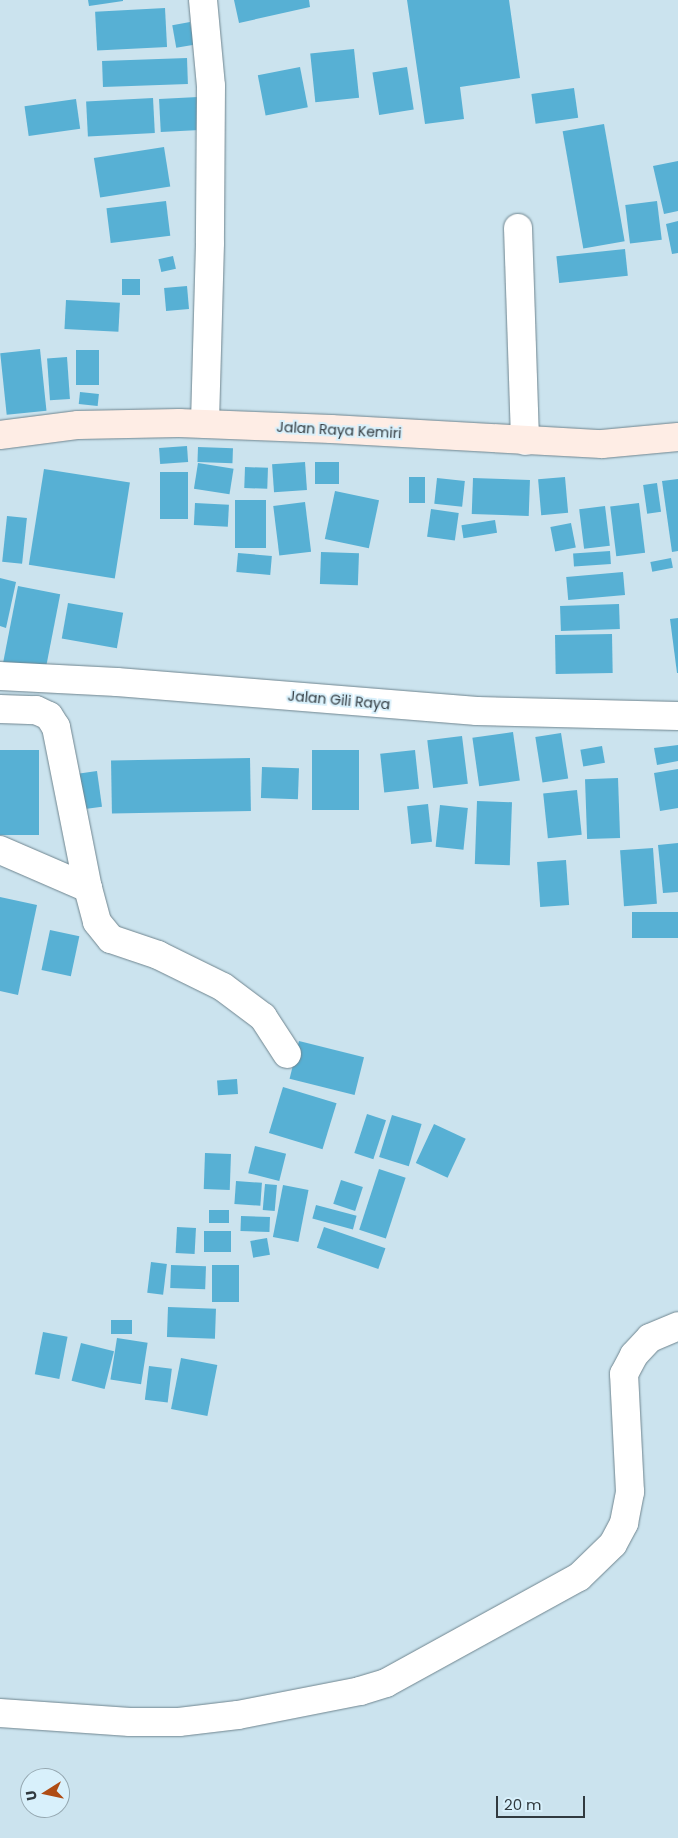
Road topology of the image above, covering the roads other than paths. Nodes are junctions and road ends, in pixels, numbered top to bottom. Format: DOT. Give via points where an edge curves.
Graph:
graph roads {
  1 [pos="203,0"];
  2 [pos="518,228"];
  3 [pos="206,424"];
  4 [pos="0,434"];
  5 [pos="678,437"];
  6 [pos="525,441"];
  7 [pos="0,676"];
  8 [pos="0,709"];
  9 [pos="678,716"];
  10 [pos="0,850"];
  11 [pos="88,888"];
  12 [pos="287,1054"];
  13 [pos="678,1326"];
  14 [pos="0,1713"];
  1 -- 3 [label="street" via="211,86"];
  2 -- 6 [label="street"];
  3 -- 4 [label="street, Jalan Raya Kemiri" via="78,425"];
  3 -- 6 [label="street, Jalan Raya Kemiri"];
  5 -- 6 [label="street, Jalan Raya Kemiri" via="602,444"];
  7 -- 9 [label="street, Jalan Gili Raya" via="118,682 477,712"];
  8 -- 11 [label="street" via="36,710 49,716 56,727"];
  10 -- 11 [label="street"];
  11 -- 12 [label="street" via="97,922 111,938 158,955 224,986 263,1018"];
  13 -- 14 [label="street" via="650,1338 634,1355 624,1374 630,1492 624,1523 612,1544 579,1577 386,1683 360,1691 238,1715 179,1722"];
}
